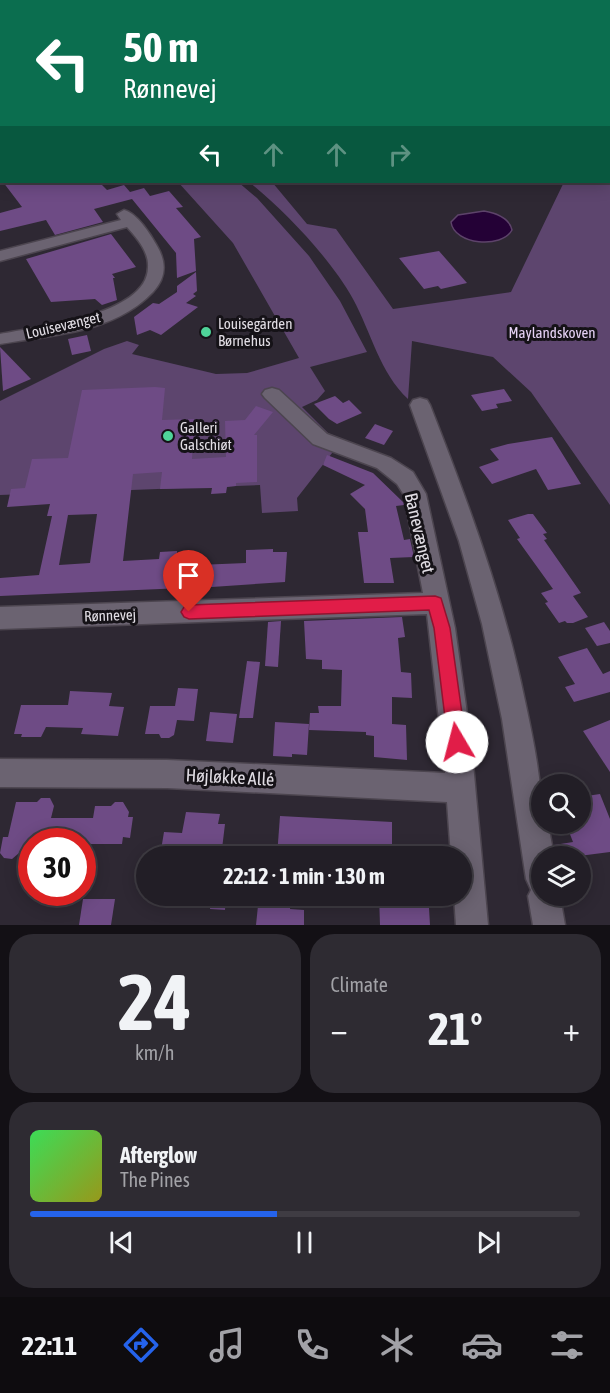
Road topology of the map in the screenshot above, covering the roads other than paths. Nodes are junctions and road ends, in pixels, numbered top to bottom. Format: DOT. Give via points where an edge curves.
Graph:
graph roads {
  1 [pos="0,256"];
  2 [pos="0,339"];
  3 [pos="272,394"];
  4 [pos="420,405"];
  5 [pos="435,603"];
  6 [pos="0,618"];
  7 [pos="0,773"];
  8 [pos="460,788"];
  9 [pos="537,846"];
  10 [pos="546,906"];
  11 [pos="472,925"];
  12 [pos="549,925"];
  1 -- 2 [label="street, Louisevænget" via="127,218 153,252 157,267 154,279 142,295 122,309 91,320"];
  3 -- 5 [label="street, Banevænget" via="320,439 384,463 405,478 415,494"];
  4 -- 9 [label="street" via="472,546 495,624"];
  5 -- 6 [label="street, Rønnevej"];
  5 -- 8 [label="street, Banevænget" via="442,628"];
  7 -- 8 [label="street, Højløkke Allé" via="167,774"];
  8 -- 11 [label="street, Banevænget"];
  10 -- 12 [label="street"];
}
